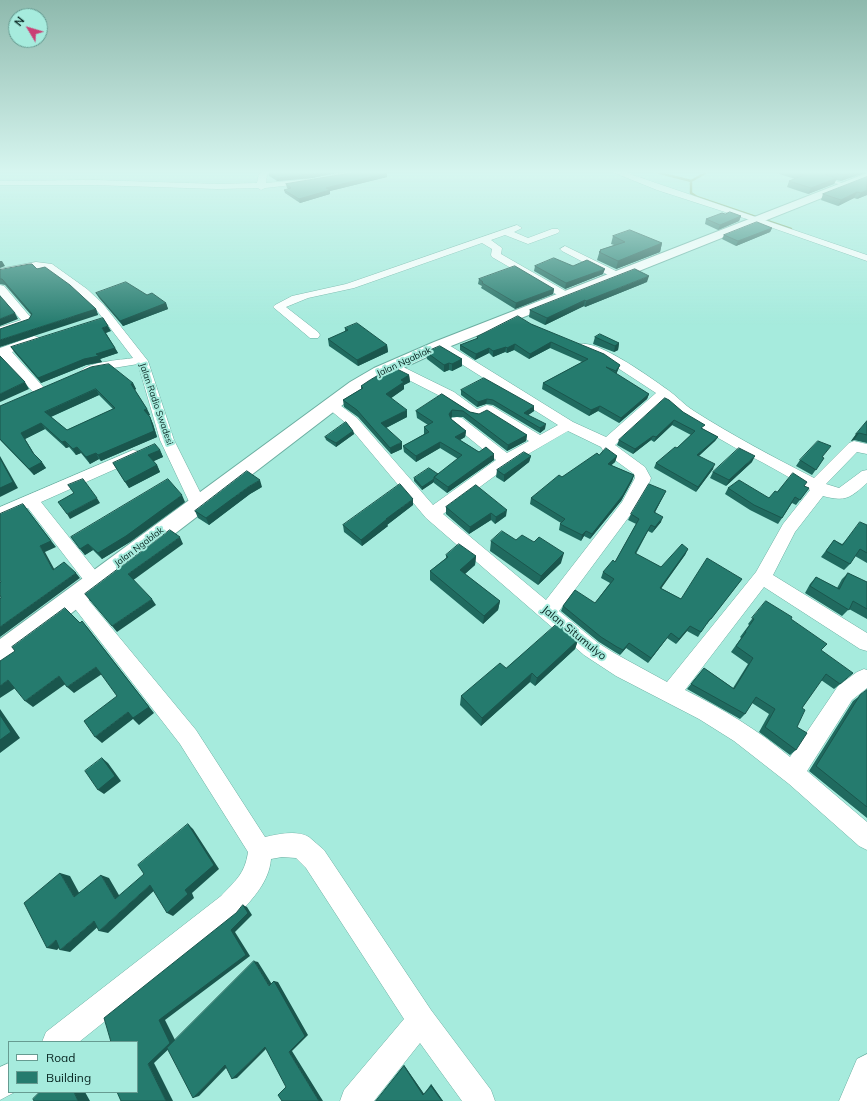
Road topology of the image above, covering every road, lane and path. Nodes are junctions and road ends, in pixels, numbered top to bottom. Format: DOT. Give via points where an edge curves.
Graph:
graph roads {
  1 [pos="748,222"];
  2 [pos="771,222"];
  3 [pos="517,228"];
  4 [pos="555,231"];
  5 [pos="506,232"];
  6 [pos="484,240"];
  7 [pos="565,249"];
  8 [pos="867,258"];
  9 [pos="6,267"];
  10 [pos="616,275"];
  11 [pos="0,288"];
  12 [pos="565,296"];
  13 [pos="108,318"];
  14 [pos="93,322"];
  15 [pos="0,331"];
  16 [pos="314,335"];
  17 [pos="0,336"];
  18 [pos="48,336"];
  19 [pos="572,342"];
  20 [pos="440,345"];
  21 [pos="5,350"];
  22 [pos="142,360"];
  23 [pos="391,366"];
  24 [pos="72,376"];
  25 [pos="53,384"];
  26 [pos="664,393"];
  27 [pos="331,405"];
  28 [pos="457,421"];
  29 [pos="568,425"];
  30 [pos="167,440"];
  31 [pos="540,441"];
  32 [pos="608,444"];
  33 [pos="867,449"];
  34 [pos="506,460"];
  35 [pos="867,475"];
  36 [pos="818,487"];
  37 [pos="32,501"];
  38 [pos="198,504"];
  39 [pos="0,514"];
  40 [pos="432,514"];
  41 [pos="762,577"];
  42 [pos="94,582"];
  43 [pos="75,596"];
  44 [pos="548,612"];
  45 [pos="867,643"];
  46 [pos="0,653"];
  47 [pos="866,680"];
  48 [pos="671,693"];
  49 [pos="792,774"];
  50 [pos="867,838"];
  51 [pos="260,850"];
  52 [pos="421,1020"];
  53 [pos="57,1041"];
  54 [pos="867,1069"];
  55 [pos="8,1079"];
  56 [pos="0,1085"];
  57 [pos="355,1101"];
  58 [pos="480,1101"];
  59 [pos="854,1101"];
  1 -- 10 [label="street, Jalan Ngablak"];
  2 -- 8 [label="street"];
  3 -- 5 [label="street"];
  4 -- 5 [label="street" via="528,241"];
  5 -- 6 [label="street"];
  6 -- 12 [label="street" via="497,248 496,255"];
  6 -- 16 [label="street" via="336,291 316,292 278,307"];
  7 -- 10 [label="street"];
  9 -- 13 [label="street, Jalan Radio Swadesi" via="36,265 52,268 83,291"];
  10 -- 12 [label="street, Jalan Ngablak"];
  11 -- 15 [label="street" via="28,321"];
  12 -- 20 [label="street, Jalan Ngablak" via="523,319"];
  13 -- 14 [label="street"];
  13 -- 22 [label="street, Jalan Radio Swadesi"];
  17 -- 21 [label="street"];
  18 -- 21 [label="street"];
  19 -- 26 [label="street" via="608,356"];
  20 -- 23 [label="street, Jalan Ngablak"];
  20 -- 29 [label="street"];
  21 -- 25 [label="street" via="35,392"];
  22 -- 24 [label="street" via="99,367"];
  22 -- 30 [label="street, Jalan Radio Swadesi"];
  23 -- 27 [label="street, Jalan Ngablak"];
  23 -- 31 [label="street" via="448,395 476,414 487,410"];
  26 -- 32 [label="street"];
  26 -- 36 [label="street" via="687,413 718,432"];
  27 -- 38 [label="street, Jalan Ngablak"];
  27 -- 40 [label="street, Jalan Situmulyo" via="352,421"];
  28 -- 34 [label="street"];
  29 -- 31 [label="street"];
  29 -- 32 [label="street"];
  30 -- 37 [label="street"];
  30 -- 38 [label="street, Jalan Radio Swadesi"];
  31 -- 34 [label="street"];
  32 -- 44 [label="street" via="609,449 640,471 642,481 628,506"];
  33 -- 36 [label="street" via="854,446"];
  34 -- 40 [label="street"];
  35 -- 36 [label="street" via="841,494 834,494"];
  36 -- 41 [label="street" via="789,528"];
  37 -- 39 [label="street"];
  37 -- 42 [label="street"];
  38 -- 42 [label="street, Jalan Ngablak"];
  40 -- 44 [label="street, Jalan Situmulyo"];
  41 -- 45 [label="street"];
  41 -- 48 [label="street"];
  42 -- 43 [label="street, Jalan Ngablak"];
  43 -- 46 [label="street, Jalan Ngablak"];
  43 -- 51 [label="street" via="188,737"];
  44 -- 48 [label="street, Jalan Situmulyo" via="603,658"];
  47 -- 49 [label="street" via="845,693"];
  48 -- 49 [label="street, Jalan Situmulyo" via="724,722"];
  49 -- 50 [label="street, Jalan Situmulyo"];
  51 -- 52 [label="street" via="282,845 301,846 315,859"];
  51 -- 53 [label="street" via="258,868 250,882 230,905"];
  52 -- 57 [label="street"];
  52 -- 58 [label="street"];
  54 -- 59 [label="street"];
  55 -- 56 [label="street"];
}
